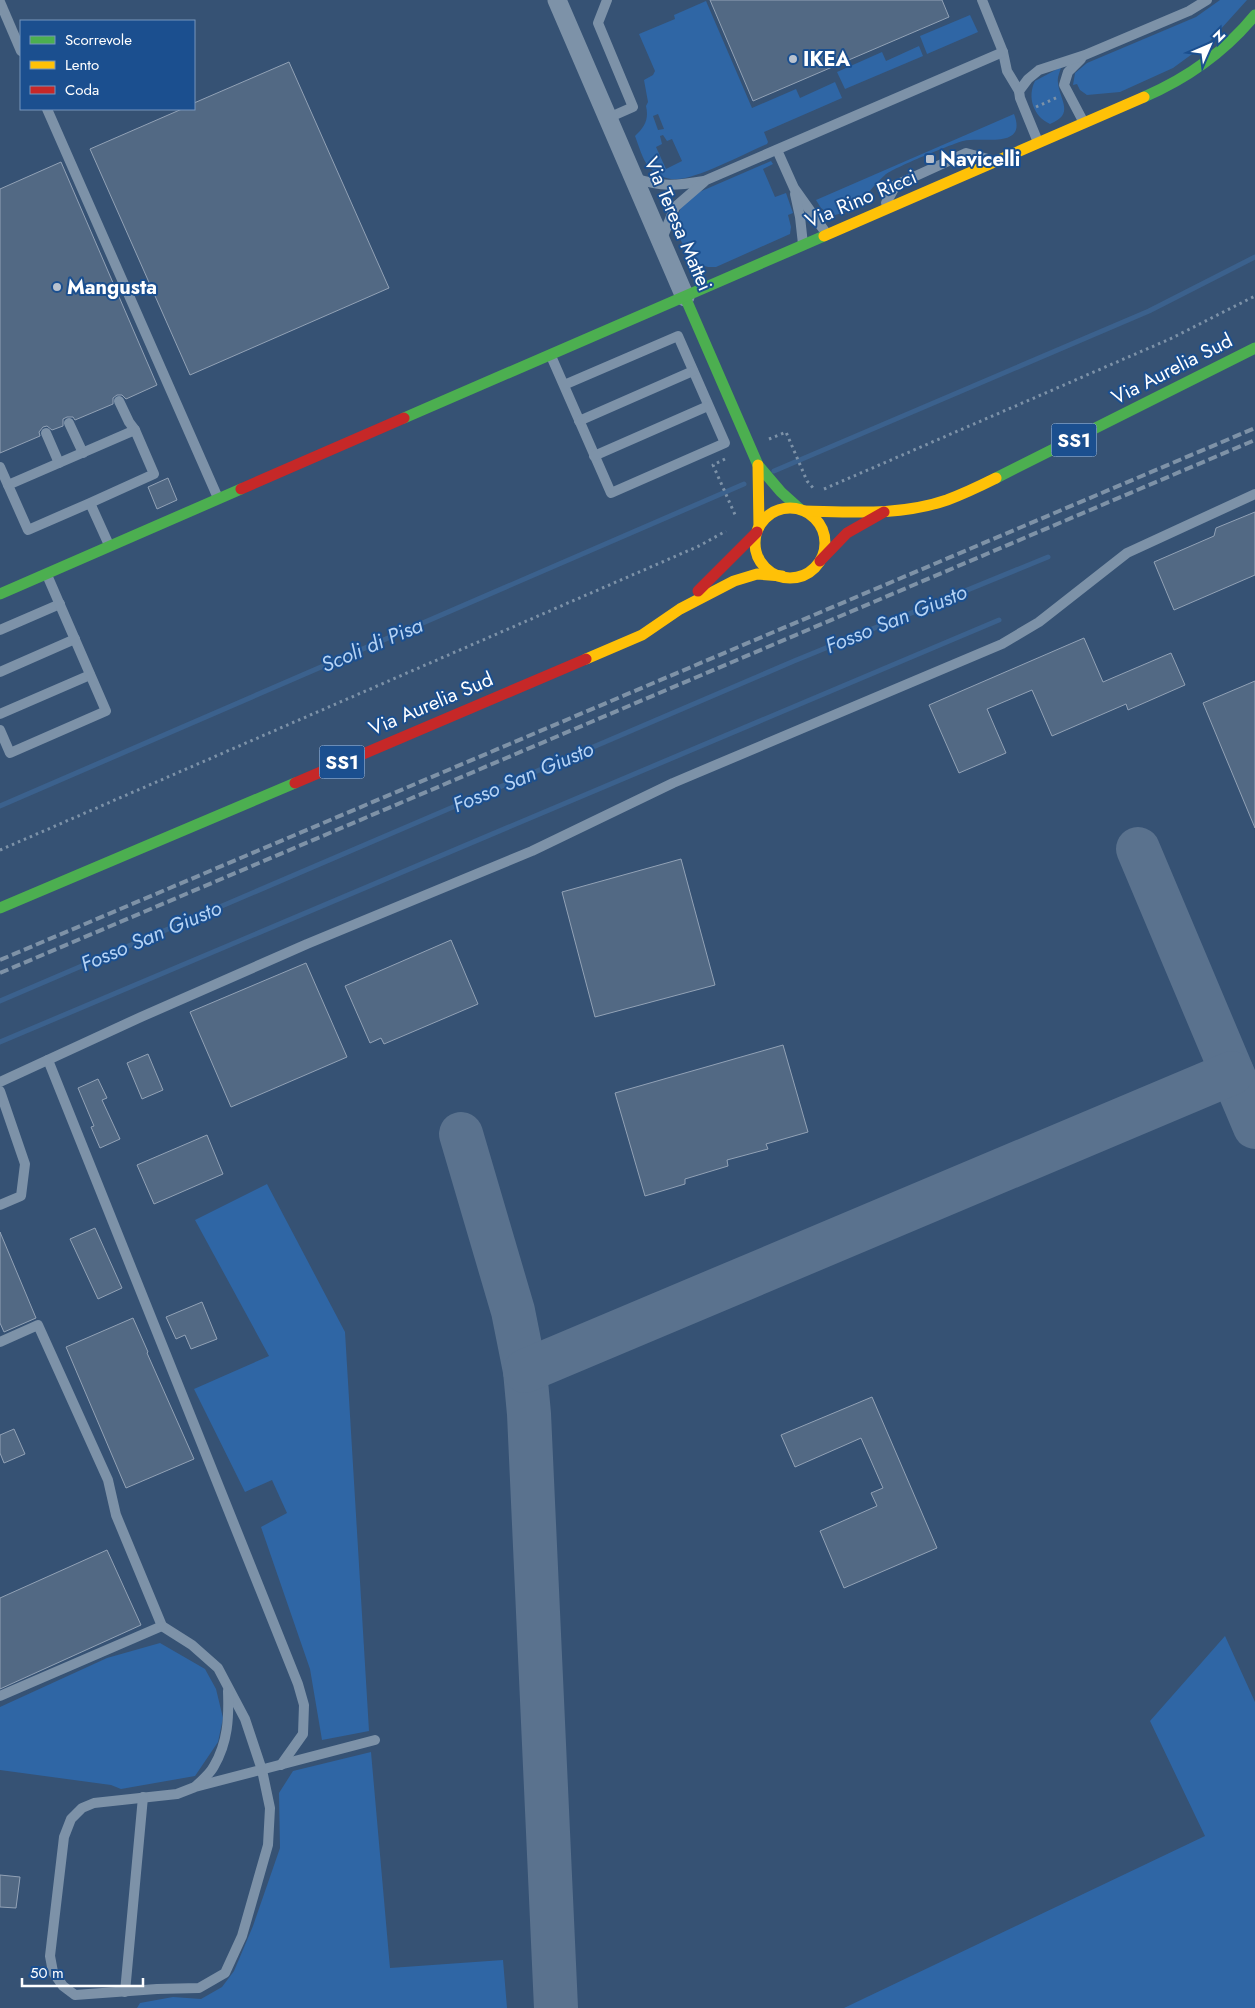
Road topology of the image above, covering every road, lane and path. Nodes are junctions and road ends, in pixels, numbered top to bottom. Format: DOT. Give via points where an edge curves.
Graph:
graph roads {
  1 [pos="557,0"];
  2 [pos="607,0"];
  3 [pos="982,0"];
  4 [pos="1207,0"];
  5 [pos="0,2"];
  6 [pos="1255,15"];
  7 [pos="20,49"];
  8 [pos="1003,52"];
  9 [pos="1085,55"];
  10 [pos="1019,91"];
  11 [pos="1061,96"];
  12 [pos="1033,108"];
  13 [pos="47,110"];
  14 [pos="608,118"];
  15 [pos="1084,124"];
  16 [pos="1038,143"];
  17 [pos="777,150"];
  18 [pos="996,161"];
  19 [pos="634,178"];
  20 [pos="704,181"];
  21 [pos="794,188"];
  22 [pos="881,211"];
  23 [pos="827,235"];
  24 [pos="661,241"];
  25 [pos="803,244"];
  26 [pos="1255,296"];
  27 [pos="685,297"];
  28 [pos="1255,348"];
  29 [pos="550,355"];
  30 [pos="693,371"];
  31 [pos="564,385"];
  32 [pos="119,401"];
  33 [pos="708,406"];
  34 [pos="579,421"];
  35 [pos="69,423"];
  36 [pos="134,430"];
  37 [pos="46,433"];
  38 [pos="762,442"];
  39 [pos="82,453"];
  40 [pos="594,456"];
  41 [pos="728,458"];
  42 [pos="59,463"];
  43 [pos="758,465"];
  44 [pos="0,466"];
  45 [pos="8,485"];
  46 [pos="1255,494"];
  47 [pos="218,498"];
  48 [pos="90,502"];
  49 [pos="803,511"];
  50 [pos="885,512"];
  51 [pos="737,522"];
  52 [pos="732,528"];
  53 [pos="758,529"];
  54 [pos="109,546"];
  55 [pos="820,561"];
  56 [pos="46,574"];
  57 [pos="782,576"];
  58 [pos="1,592"];
  59 [pos="60,604"];
  60 [pos="680,609"];
  61 [pos="0,630"];
  62 [pos="75,640"];
  63 [pos="0,672"];
  64 [pos="90,674"];
  65 [pos="0,714"];
  66 [pos="0,730"];
  67 [pos="0,850"];
  68 [pos="0,908"];
  69 [pos="48,1060"];
  70 [pos="0,1082"];
  71 [pos="0,1091"];
  72 [pos="0,1205"];
  73 [pos="0,1342"];
  74 [pos="162,1626"];
  75 [pos="228,1688"];
  76 [pos="0,1696"];
  77 [pos="375,1740"];
  78 [pos="281,1765"];
  79 [pos="262,1770"];
  80 [pos="195,1787"];
  81 [pos="143,1797"];
  82 [pos="125,1992"];
  1 -- 14 [label="street, Via Teresa Mattei"];
  2 -- 14 [label="lane" via="598,23 633,107"];
  3 -- 8 [label="lane"];
  4 -- 9 [label="lane" via="1189,11"];
  5 -- 7 [label="lane"];
  6 -- 15 [label="main road, Via Rino Ricci" via="1213,60 1188,77"];
  8 -- 10 [label="lane" via="1007,71"];
  8 -- 17 [label="lane"];
  9 -- 10 [label="lane" via="1039,70"];
  9 -- 15 [label="lane" via="1068,72 1064,85"];
  10 -- 16 [label="lane"];
  11 -- 12 [label="path"];
  13 -- 47 [label="lane"];
  14 -- 19 [label="street, Via Teresa Mattei"];
  15 -- 16 [label="main road, Via Rino Ricci"];
  16 -- 18 [label="main road, Via Rino Ricci"];
  17 -- 20 [label="lane"];
  17 -- 21 [label="lane"];
  18 -- 22 [label="main road, Via Rino Ricci"];
  18 -- 22 [label="lane" via="966,153 896,184"];
  19 -- 20 [label="lane" via="672,186"];
  19 -- 24 [label="street, Via Teresa Mattei"];
  20 -- 24 [label="lane" via="675,207"];
  21 -- 23 [label="lane"];
  21 -- 25 [label="lane"];
  22 -- 23 [label="main road, Via Rino Ricci"];
  23 -- 25 [label="main road, Via Rino Ricci"];
  24 -- 27 [label="street, Via Teresa Mattei"];
  25 -- 27 [label="main road, Via Rino Ricci"];
  26 -- 38 [label="path" via="1170,339 818,491 811,488 786,432"];
  27 -- 29 [label="main road, Via Rino Ricci"];
  27 -- 43 [label="main road, Via Teresa Mattei"];
  28 -- 50 [label="main road, Via Aurelia Sud / SS1" via="960,495 921,507"];
  29 -- 31 [label="lane"];
  29 -- 47 [label="main road, Via Rino Ricci"];
  30 -- 31 [label="lane" via="678,336"];
  30 -- 33 [label="lane"];
  30 -- 34 [label="lane"];
  31 -- 34 [label="lane"];
  32 -- 36 [label="lane"];
  33 -- 40 [label="lane"];
  33 -- 40 [label="lane" via="725,443 611,492"];
  34 -- 40 [label="lane"];
  35 -- 39 [label="lane"];
  36 -- 39 [label="lane"];
  36 -- 48 [label="lane" via="154,474"];
  37 -- 42 [label="lane"];
  39 -- 42 [label="lane"];
  41 -- 51 [label="path" via="713,465"];
  42 -- 45 [label="lane"];
  43 -- 49 [label="main road"];
  43 -- 53 [label="main road"];
  44 -- 45 [label="lane"];
  45 -- 48 [label="lane" via="28,530"];
  46 -- 69 [label="lane" via="1131,550 1045,617 1002,644 673,783 532,851 307,944"];
  47 -- 54 [label="main road, Via Rino Ricci"];
  48 -- 54 [label="lane"];
  49 -- 50 [label="main road, SS1"];
  49 -- 53 [label="main road, SS1" via="780,509 766,518"];
  49 -- 55 [label="main road" via="816,519 823,531 825,548"];
  50 -- 55 [label="main road, SS1" via="855,527"];
  52 -- 67 [label="path" via="699,546"];
  53 -- 57 [label="main road" via="756,547 761,562"];
  53 -- 60 [label="main road, SS1"];
  54 -- 56 [label="main road, Via Rino Ricci"];
  55 -- 57 [label="main road, SS1" via="804,575"];
  56 -- 58 [label="main road, Via Rino Ricci"];
  56 -- 59 [label="lane"];
  57 -- 60 [label="main road, SS1" via="757,574 746,577"];
  59 -- 61 [label="lane"];
  59 -- 62 [label="lane"];
  60 -- 68 [label="main road, Via Aurelia Sud / SS1" via="615,648"];
  62 -- 63 [label="lane"];
  62 -- 64 [label="lane"];
  64 -- 65 [label="lane"];
  64 -- 66 [label="lane" via="106,711 10,753"];
  69 -- 70 [label="lane"];
  69 -- 78 [label="lane" via="298,1684 304,1705 303,1734"];
  71 -- 72 [label="lane" via="25,1164 20,1196"];
  73 -- 74 [label="lane" via="38,1325 108,1480 116,1515"];
  74 -- 75 [label="lane" via="192,1645 218,1668"];
  74 -- 76 [label="lane"];
  75 -- 79 [label="lane" via="245,1719"];
  75 -- 80 [label="lane" via="229,1722 223,1745 214,1768"];
  77 -- 78 [label="lane"];
  78 -- 79 [label="lane"];
  79 -- 80 [label="lane"];
  79 -- 82 [label="lane" via="270,1808 268,1846 242,1936 225,1973 198,1988"];
  80 -- 81 [label="lane" via="177,1794"];
  81 -- 82 [label="lane"];
  81 -- 82 [label="lane" via="94,1803 82,1808 71,1819 64,1837 50,1956 53,1972 62,1986 75,1995"];
}
